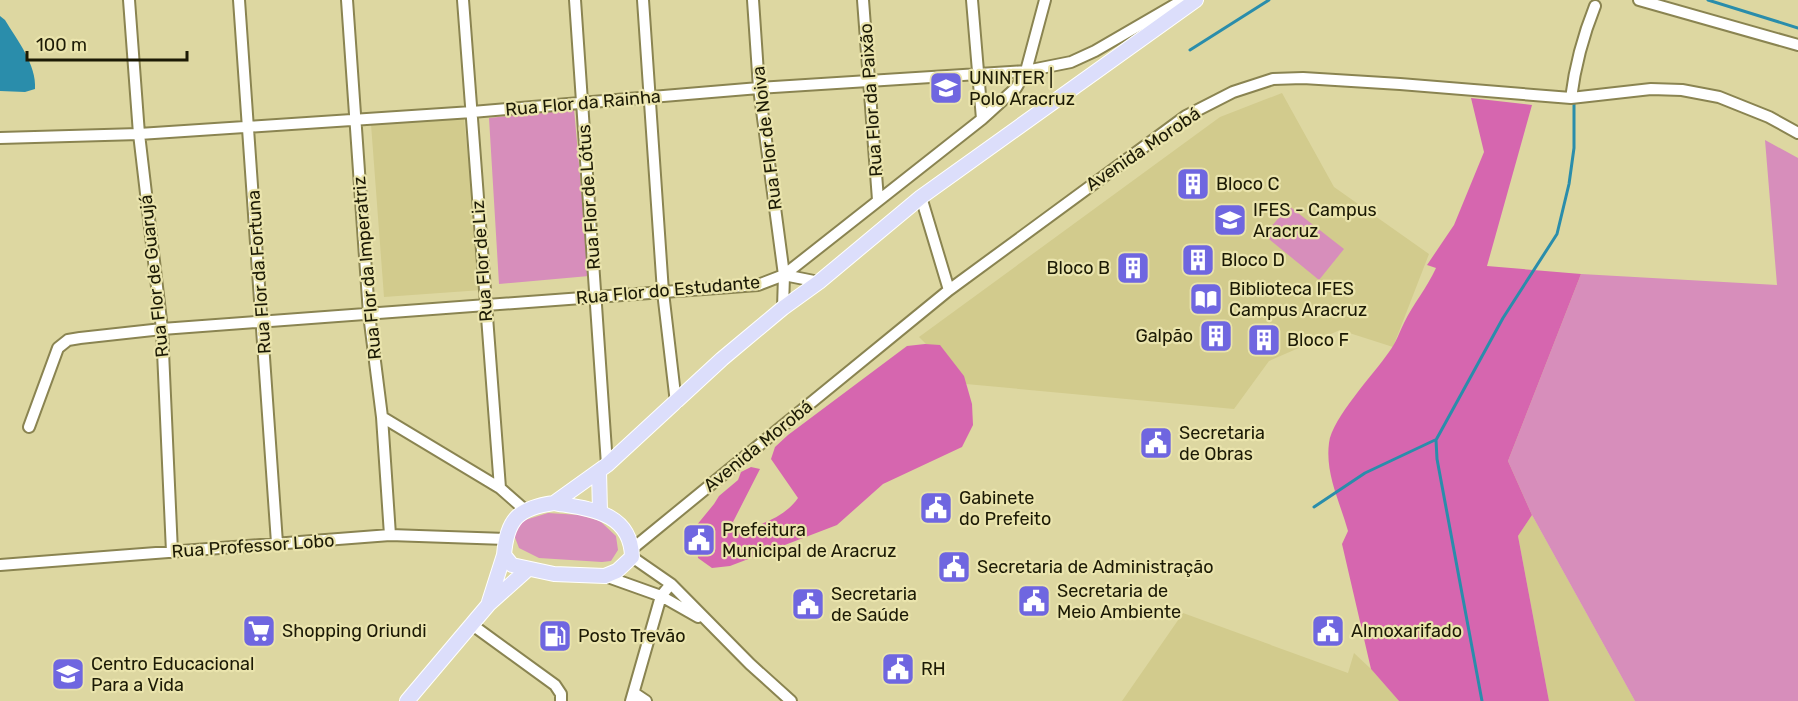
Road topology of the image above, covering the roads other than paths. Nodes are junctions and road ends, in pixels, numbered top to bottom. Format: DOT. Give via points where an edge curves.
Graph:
graph roads {
  1 [pos="129,0"];
  2 [pos="239,0"];
  3 [pos="346,0"];
  4 [pos="463,0"];
  5 [pos="575,0"];
  6 [pos="643,0"];
  7 [pos="753,0"];
  8 [pos="863,0"];
  9 [pos="972,0"];
  10 [pos="1045,0"];
  11 [pos="1183,0"];
  12 [pos="1196,0"];
  13 [pos="1639,0"];
  14 [pos="1595,6"];
  15 [pos="1798,45"];
  16 [pos="1026,71"];
  17 [pos="979,73"];
  18 [pos="870,80"];
  19 [pos="759,88"];
  20 [pos="650,97"];
  21 [pos="1572,98"];
  22 [pos="583,102"];
  23 [pos="472,112"];
  24 [pos="355,119"];
  25 [pos="982,119"];
  26 [pos="249,127"];
  27 [pos="1798,133"];
  28 [pos="140,134"];
  29 [pos="0,138"];
  30 [pos="921,197"];
  31 [pos="878,200"];
  32 [pos="784,275"];
  33 [pos="819,282"];
  34 [pos="949,290"];
  35 [pos="663,292"];
  36 [pos="596,297"];
  37 [pos="485,305"];
  38 [pos="783,308"];
  39 [pos="369,314"];
  40 [pos="262,322"];
  41 [pos="162,329"];
  42 [pos="676,403"];
  43 [pos="382,417"];
  44 [pos="29,427"];
  45 [pos="603,468"];
  46 [pos="500,488"];
  47 [pos="554,503"];
  48 [pos="525,510"];
  49 [pos="600,511"];
  50 [pos="390,536"];
  51 [pos="506,539"];
  52 [pos="277,543"];
  53 [pos="172,552"];
  54 [pos="632,553"];
  55 [pos="504,555"];
  56 [pos="0,566"];
  57 [pos="527,570"];
  58 [pos="606,576"];
  59 [pos="670,584"];
  60 [pos="661,596"];
  61 [pos="489,604"];
  62 [pos="471,624"];
  63 [pos="711,625"];
  64 [pos="632,697"];
  65 [pos="407,701"];
  66 [pos="561,701"];
  67 [pos="646,701"];
  68 [pos="791,701"];
  1 -- 28 [label="street, Rua Flor de Guarujá"];
  2 -- 26 [label="street, Rua Flor da Fortuna"];
  3 -- 24 [label="street, Rua Flor da Imperatriz"];
  4 -- 23 [label="street, Rua Flor de Liz"];
  5 -- 22 [label="street, Rua Flor de Lótus"];
  6 -- 20 [label="street"];
  7 -- 19 [label="street, Rua Flor de Noiva"];
  8 -- 18 [label="street, Rua Flor da Paixão"];
  9 -- 17 [label="street"];
  10 -- 16 [label="street, Rua Flor do Estudante"];
  11 -- 16 [label="street, Rua Flor da Rainha" via="1087,54"];
  12 -- 30 [label="main road"];
  13 -- 15 [label="street"];
  14 -- 21 [label="street" via="1577,62"];
  16 -- 17 [label="street, Rua Flor da Rainha"];
  16 -- 25 [label="street, Rua Flor do Estudante" via="1016,88"];
  17 -- 18 [label="street, Rua Flor da Rainha"];
  17 -- 25 [label="street"];
  18 -- 19 [label="street, Rua Flor da Rainha"];
  18 -- 31 [label="street, Rua Flor da Paixão"];
  19 -- 20 [label="street, Rua Flor da Rainha"];
  19 -- 32 [label="street, Rua Flor de Noiva"];
  20 -- 22 [label="street, Rua Flor da Rainha"];
  20 -- 35 [label="street"];
  21 -- 27 [label="street, Avenida Morobá" via="1651,89 1682,90 1719,96"];
  21 -- 34 [label="street, Avenida Morobá" via="1400,84 1273,79 1233,92 1186,116"];
  22 -- 23 [label="street, Rua Flor da Rainha"];
  22 -- 36 [label="street, Rua Flor de Lótus"];
  23 -- 24 [label="street, Rua Flor da Rainha"];
  23 -- 37 [label="street, Rua Flor de Liz"];
  24 -- 26 [label="street, Rua Flor da Rainha"];
  24 -- 39 [label="street, Rua Flor da Imperatriz"];
  25 -- 31 [label="street, Rua Flor do Estudante"];
  26 -- 28 [label="street, Rua Flor da Rainha"];
  26 -- 40 [label="street, Rua Flor da Fortuna"];
  28 -- 29 [label="street, Rua Flor da Rainha"];
  28 -- 41 [label="street, Rua Flor de Guarujá"];
  30 -- 33 [label="main road"];
  30 -- 34 [label="street"];
  31 -- 32 [label="street, Rua Flor do Estudante"];
  32 -- 33 [label="street"];
  32 -- 35 [label="street, Rua Flor do Estudante" via="758,285"];
  32 -- 38 [label="street, Rua Flor de Noiva"];
  33 -- 38 [label="main road"];
  34 -- 54 [label="street, Avenida Morobá"];
  35 -- 36 [label="street, Rua Flor do Estudante"];
  35 -- 42 [label="street"];
  36 -- 37 [label="street, Rua Flor do Estudante"];
  36 -- 45 [label="street, Rua Flor de Lótus"];
  37 -- 39 [label="street, Rua Flor do Estudante"];
  37 -- 46 [label="street, Rua Flor de Liz"];
  38 -- 42 [label="main road"];
  39 -- 40 [label="street, Rua Flor do Estudante"];
  39 -- 43 [label="street, Rua Flor da Imperatriz"];
  40 -- 41 [label="street, Rua Flor do Estudante"];
  40 -- 52 [label="street, Rua Flor da Fortuna"];
  41 -- 44 [label="street, Rua Flor do Estudante" via="80,338 63,344 54,355"];
  41 -- 53 [label="street, Rua Flor de Guarujá"];
  42 -- 45 [label="main road"];
  43 -- 46 [label="street"];
  43 -- 50 [label="street, Rua Flor da Imperatriz"];
  45 -- 47 [label="main road"];
  45 -- 49 [label="main road"];
  46 -- 48 [label="street"];
  47 -- 48 [label="main road"];
  47 -- 49 [label="main road"];
  48 -- 51 [label="main road" via="509,526"];
  49 -- 54 [label="main road" via="614,518 622,528"];
  50 -- 51 [label="street, Rua Professor Lobo"];
  50 -- 52 [label="street, Rua Professor Lobo"];
  51 -- 55 [label="main road"];
  52 -- 53 [label="street, Rua Professor Lobo"];
  53 -- 56 [label="street, Rua Professor Lobo"];
  54 -- 58 [label="main road" via="617,571"];
  54 -- 59 [label="street"];
  55 -- 57 [label="main road" via="512,565"];
  55 -- 61 [label="main road"];
  57 -- 58 [label="main road"];
  57 -- 61 [label="main road"];
  58 -- 60 [label="street"];
  59 -- 60 [label="street"];
  59 -- 63 [label="street"];
  60 -- 63 [label="street"];
  60 -- 64 [label="street"];
  61 -- 62 [label="main road"];
  62 -- 65 [label="main road"];
  62 -- 66 [label="street" via="555,685"];
  63 -- 68 [label="street"];
  64 -- 67 [label="street"];
}
